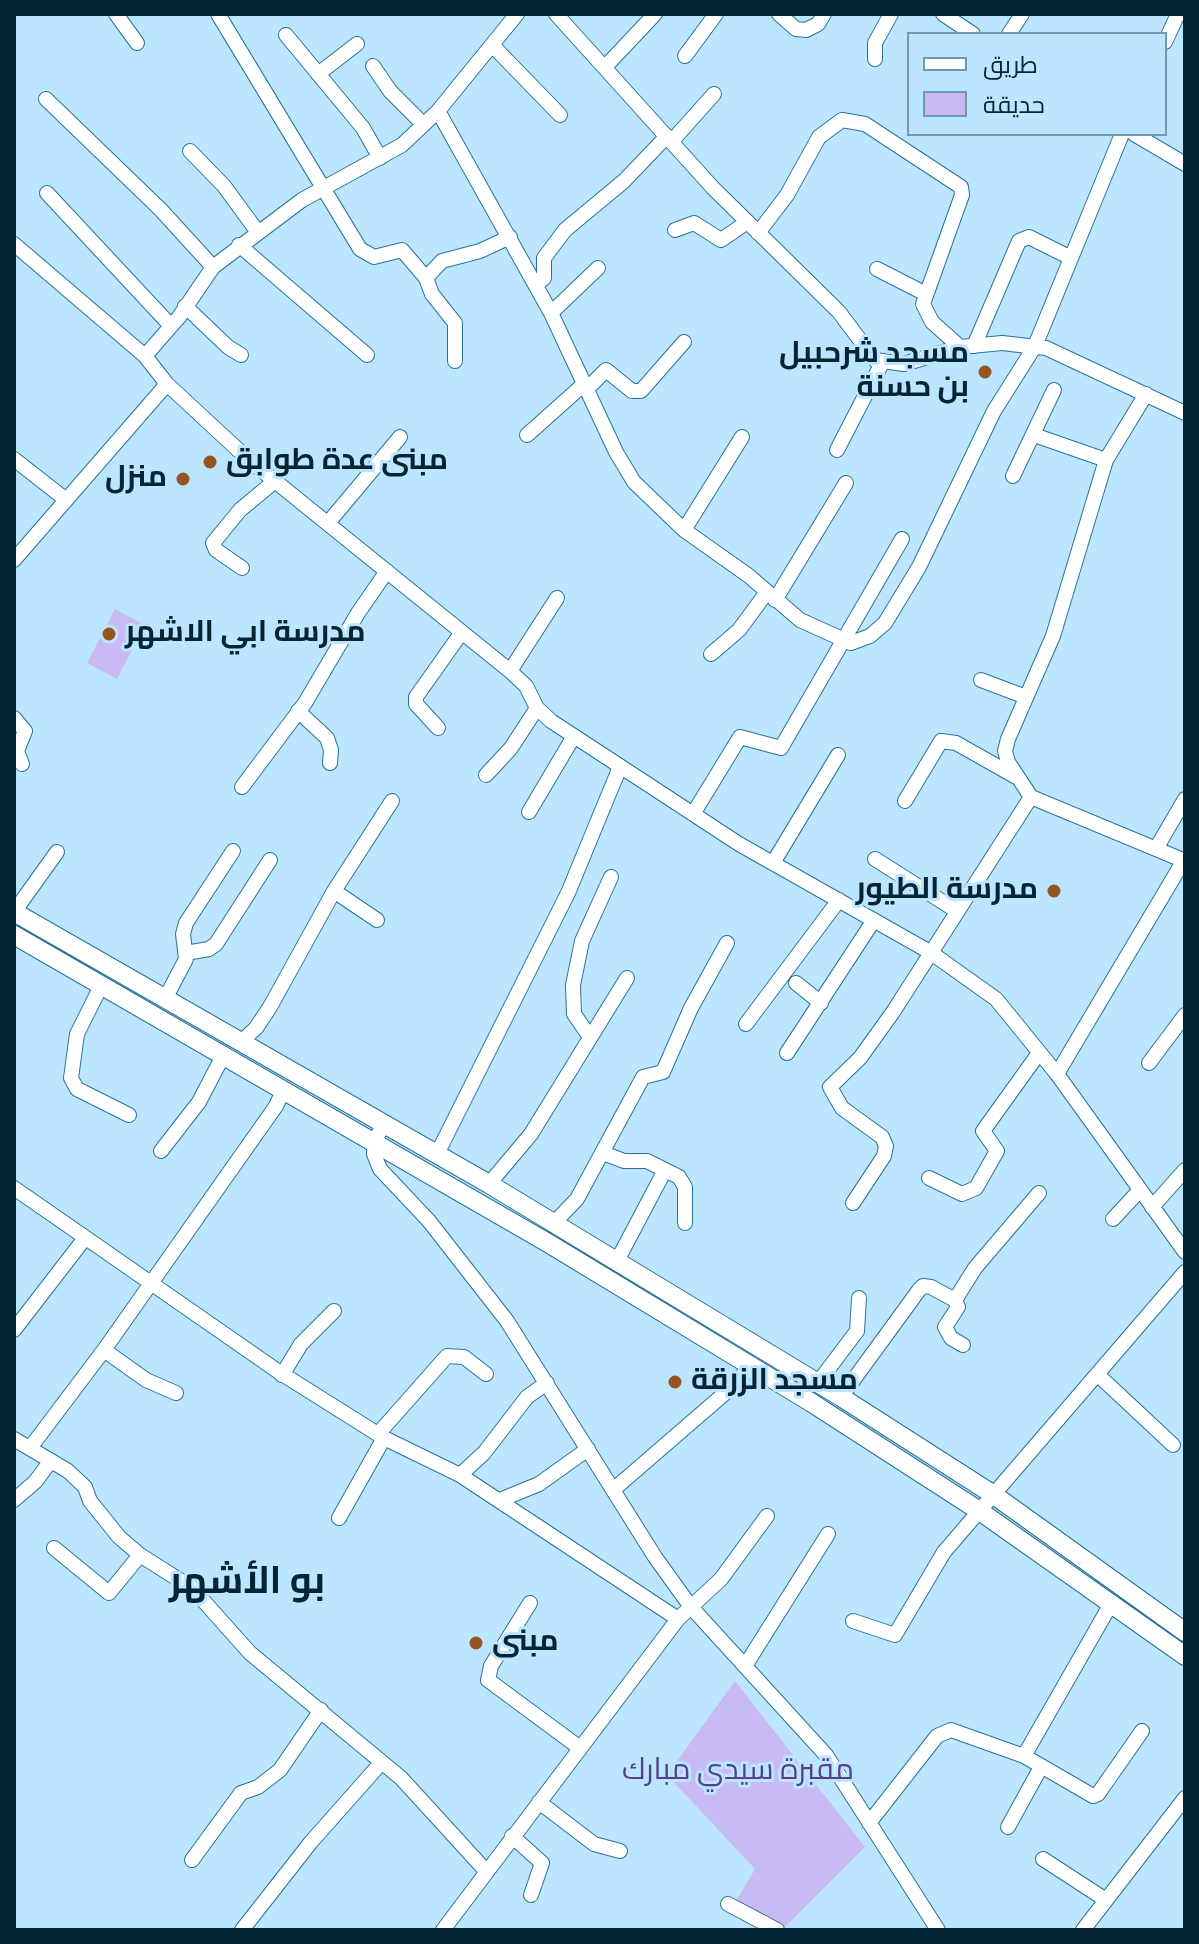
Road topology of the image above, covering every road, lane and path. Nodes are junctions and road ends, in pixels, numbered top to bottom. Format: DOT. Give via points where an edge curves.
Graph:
graph roads {
  1 [pos="116,14"];
  2 [pos="218,14"];
  3 [pos="517,14"];
  4 [pos="556,14"];
  5 [pos="655,14"];
  6 [pos="716,14"];
  7 [pos="779,14"];
  8 [pos="824,14"];
  9 [pos="891,14"];
  10 [pos="943,14"];
  11 [pos="1022,14"];
  12 [pos="1178,14"];
  13 [pos="970,32"];
  14 [pos="1010,32"];
  15 [pos="286,35"];
  16 [pos="1167,38"];
  17 [pos="137,43"];
  18 [pos="357,44"];
  19 [pos="492,45"];
  20 [pos="685,56"];
  21 [pos="875,59"];
  22 [pos="373,66"];
  23 [pos="605,67"];
  24 [pos="318,74"];
  25 [pos="714,94"];
  26 [pos="46,99"];
  27 [pos="438,111"];
  28 [pos="560,115"];
  29 [pos="423,124"];
  30 [pos="1121,136"];
  31 [pos="1137,136"];
  32 [pos="669,139"];
  33 [pos="190,151"];
  34 [pos="380,158"];
  35 [pos="1185,164"];
  36 [pos="323,188"];
  37 [pos="47,193"];
  38 [pos="752,228"];
  39 [pos="675,230"];
  40 [pos="257,231"];
  41 [pos="510,237"];
  42 [pos="14,244"];
  43 [pos="239,245"];
  44 [pos="1071,258"];
  45 [pos="213,267"];
  46 [pos="598,268"];
  47 [pos="877,269"];
  48 [pos="426,278"];
  49 [pos="536,285"];
  50 [pos="926,294"];
  51 [pos="185,306"];
  52 [pos="551,313"];
  53 [pos="171,326"];
  54 [pos="684,342"];
  55 [pos="1035,346"];
  56 [pos="967,347"];
  57 [pos="241,355"];
  58 [pos="367,355"];
  59 [pos="145,356"];
  60 [pos="455,361"];
  61 [pos="882,363"];
  62 [pos="167,384"];
  63 [pos="584,387"];
  64 [pos="1054,390"];
  65 [pos="1146,394"];
  66 [pos="1185,413"];
  67 [pos="527,435"];
  68 [pos="1034,435"];
  69 [pos="400,437"];
  70 [pos="742,437"];
  71 [pos="837,450"];
  72 [pos="14,459"];
  73 [pos="1106,460"];
  74 [pos="1013,476"];
  75 [pos="275,481"];
  76 [pos="846,483"];
  77 [pos="65,499"];
  78 [pos="328,523"];
  79 [pos="684,530"];
  80 [pos="902,539"];
  81 [pos="14,560"];
  82 [pos="242,568"];
  83 [pos="387,571"];
  84 [pos="771,596"];
  85 [pos="557,598"];
  86 [pos="462,632"];
  87 [pos="844,643"];
  88 [pos="711,654"];
  89 [pos="510,671"];
  90 [pos="981,680"];
  91 [pos="1026,697"];
  92 [pos="537,708"];
  93 [pos="298,711"];
  94 [pos="14,718"];
  95 [pos="438,728"];
  96 [pos="574,736"];
  97 [pos="838,755"];
  98 [pos="330,763"];
  99 [pos="22,764"];
  100 [pos="620,767"];
  101 [pos="486,775"];
  102 [pos="1022,780"];
  103 [pos="242,787"];
  104 [pos="1031,797"];
  105 [pos="1185,799"];
  106 [pos="392,801"];
  107 [pos="905,801"];
  108 [pos="529,812"];
  109 [pos="693,814"];
  110 [pos="1157,847"];
  111 [pos="233,851"];
  112 [pos="57,852"];
  113 [pos="875,859"];
  114 [pos="270,860"];
  115 [pos="1184,860"];
  116 [pos="773,863"];
  117 [pos="611,877"];
  118 [pos="334,891"];
  119 [pos="839,900"];
  120 [pos="957,911"];
  121 [pos="14,912"];
  122 [pos="377,920"];
  123 [pos="874,920"];
  124 [pos="14,935"];
  125 [pos="727,943"];
  126 [pos="930,952"];
  127 [pos="186,953"];
  128 [pos="627,978"];
  129 [pos="796,983"];
  130 [pos="100,988"];
  131 [pos="165,999"];
  132 [pos="821,1003"];
  133 [pos="1185,1015"];
  134 [pos="746,1024"];
  135 [pos="590,1037"];
  136 [pos="241,1042"];
  137 [pos="787,1053"];
  138 [pos="1039,1053"];
  139 [pos="224,1054"];
  140 [pos="1149,1063"];
  141 [pos="1057,1074"];
  142 [pos="284,1089"];
  143 [pos="129,1115"];
  144 [pos="384,1124"];
  145 [pos="374,1142"];
  146 [pos="161,1151"];
  147 [pos="603,1153"];
  148 [pos="437,1154"];
  149 [pos="665,1170"];
  150 [pos="1185,1170"];
  151 [pos="929,1178"];
  152 [pos="489,1184"];
  153 [pos="14,1188"];
  154 [pos="1140,1190"];
  155 [pos="1039,1193"];
  156 [pos="853,1203"];
  157 [pos="1152,1207"];
  158 [pos="1113,1219"];
  159 [pos="685,1223"];
  160 [pos="553,1224"];
  161 [pos="85,1238"];
  162 [pos="1185,1252"];
  163 [pos="617,1261"];
  164 [pos="1185,1272"];
  165 [pos="150,1283"];
  166 [pos="859,1298"];
  167 [pos="955,1300"];
  168 [pos="334,1311"];
  169 [pos="14,1328"];
  170 [pos="963,1345"];
  171 [pos="104,1350"];
  172 [pos="751,1366"];
  173 [pos="486,1374"];
  174 [pos="1097,1374"];
  175 [pos="282,1375"];
  176 [pos="547,1383"];
  177 [pos="817,1384"];
  178 [pos="176,1393"];
  179 [pos="841,1397"];
  180 [pos="381,1436"];
  181 [pos="14,1439"];
  182 [pos="1173,1445"];
  183 [pos="30,1448"];
  184 [pos="588,1449"];
  185 [pos="50,1462"];
  186 [pos="460,1475"];
  187 [pos="613,1490"];
  188 [pos="994,1495"];
  189 [pos="14,1500"];
  190 [pos="500,1500"];
  191 [pos="981,1512"];
  192 [pos="767,1516"];
  193 [pos="339,1518"];
  194 [pos="828,1534"];
  195 [pos="54,1548"];
  196 [pos="140,1555"];
  197 [pos="1112,1602"];
  198 [pos="530,1603"];
  199 [pos="691,1607"];
  200 [pos="678,1619"];
  201 [pos="853,1621"];
  202 [pos="1185,1632"];
  203 [pos="1185,1656"];
  204 [pos="745,1666"];
  205 [pos="321,1710"];
  206 [pos="1142,1731"];
  207 [pos="580,1748"];
  208 [pos="1024,1756"];
  209 [pos="381,1763"];
  210 [pos="1041,1767"];
  211 [pos="1185,1798"];
  212 [pos="539,1802"];
  213 [pos="869,1823"];
  214 [pos="1008,1827"];
  215 [pos="512,1836"];
  216 [pos="620,1851"];
  217 [pos="1043,1859"];
  218 [pos="192,1860"];
  219 [pos="486,1871"];
  220 [pos="531,1895"];
  221 [pos="1106,1900"];
  222 [pos="728,1904"];
  223 [pos="242,1930"];
  224 [pos="443,1930"];
  225 [pos="777,1930"];
  226 [pos="938,1930"];
  227 [pos="1083,1930"];
  1 -- 17 [label="street"];
  2 -- 36 [label="street"];
  3 -- 19 [label="street"];
  4 -- 23 [label="street"];
  5 -- 23 [label="street"];
  6 -- 20 [label="street"];
  7 -- 8 [label="street" via="796,29 806,30"];
  9 -- 21 [label="street" via="875,43"];
  10 -- 13 [label="street"];
  11 -- 14 [label="street"];
  12 -- 16 [label="street"];
  15 -- 24 [label="street"];
  18 -- 24 [label="street"];
  19 -- 27 [label="street"];
  19 -- 28 [label="street"];
  22 -- 29 [label="street"];
  23 -- 32 [label="street"];
  24 -- 34 [label="street" via="363,128"];
  25 -- 32 [label="street"];
  26 -- 45 [label="street"];
  27 -- 29 [label="street"];
  27 -- 41 [label="street"];
  29 -- 34 [label="street"];
  30 -- 44 [label="street"];
  31 -- 35 [label="street"];
  32 -- 38 [label="street"];
  32 -- 49 [label="street" via="565,230 544,258 544,278"];
  33 -- 40 [label="street"];
  34 -- 36 [label="street"];
  36 -- 40 [label="street"];
  36 -- 48 [label="street" via="360,249 374,257 402,250"];
  37 -- 53 [label="street"];
  38 -- 39 [label="street" via="721,240 694,223"];
  38 -- 50 [label="street" via="787,195 819,137 834,124 853,119 961,187"];
  38 -- 61 [label="street" via="839,312"];
  40 -- 43 [label="street"];
  41 -- 48 [label="street" via="442,261"];
  41 -- 49 [label="street"];
  42 -- 59 [label="street"];
  43 -- 45 [label="street"];
  43 -- 58 [label="street"];
  44 -- 55 [label="street"];
  44 -- 56 [label="street" via="1029,237 1019,241"];
  45 -- 51 [label="street"];
  46 -- 52 [label="street"];
  47 -- 50 [label="street"];
  48 -- 60 [label="street" via="455,323"];
  49 -- 52 [label="street"];
  50 -- 56 [label="street" via="925,314"];
  51 -- 53 [label="street"];
  51 -- 57 [label="street"];
  52 -- 63 [label="street"];
  53 -- 59 [label="street"];
  54 -- 63 [label="street" via="641,391 632,391 606,370"];
  55 -- 56 [label="street"];
  55 -- 65 [label="street"];
  55 -- 87 [label="street" via="994,411 919,567 885,623 870,636"];
  56 -- 61 [label="street" via="904,364"];
  59 -- 62 [label="street"];
  61 -- 71 [label="street"];
  62 -- 75 [label="street"];
  62 -- 77 [label="street"];
  63 -- 67 [label="street"];
  63 -- 79 [label="street" via="629,476"];
  64 -- 68 [label="street"];
  65 -- 66 [label="street"];
  65 -- 73 [label="street"];
  68 -- 73 [label="street"];
  68 -- 74 [label="street"];
  69 -- 78 [label="street"];
  70 -- 79 [label="street"];
  72 -- 77 [label="street"];
  73 -- 91 [label="street" via="1053,636"];
  75 -- 78 [label="street"];
  75 -- 82 [label="street" via="240,510 213,543"];
  76 -- 84 [label="street"];
  77 -- 81 [label="street"];
  78 -- 83 [label="street"];
  79 -- 84 [label="street"];
  80 -- 87 [label="street"];
  83 -- 86 [label="street"];
  83 -- 93 [label="street"];
  84 -- 87 [label="street" via="800,620"];
  84 -- 88 [label="street"];
  85 -- 89 [label="street"];
  86 -- 89 [label="street"];
  86 -- 95 [label="street" via="416,697 416,704"];
  87 -- 109 [label="street" via="781,748 740,737"];
  89 -- 92 [label="street" via="526,686"];
  90 -- 91 [label="street"];
  91 -- 102 [label="street" via="1005,751"];
  92 -- 96 [label="street"];
  92 -- 101 [label="street"];
  93 -- 98 [label="street" via="327,738"];
  93 -- 103 [label="street"];
  94 -- 99 [label="street" via="25,731 17,751"];
  96 -- 100 [label="street"];
  96 -- 108 [label="street"];
  97 -- 116 [label="street"];
  100 -- 109 [label="street"];
  100 -- 148 [label="street" via="568,893"];
  102 -- 104 [label="street"];
  102 -- 107 [label="street" via="956,743 941,741"];
  104 -- 110 [label="street"];
  104 -- 120 [label="street"];
  105 -- 110 [label="street"];
  106 -- 118 [label="street"];
  109 -- 116 [label="street"];
  110 -- 115 [label="street"];
  111 -- 127 [label="street" via="186,923"];
  112 -- 121 [label="street"];
  113 -- 120 [label="street"];
  114 -- 127 [label="street" via="216,944"];
  115 -- 141 [label="street"];
  116 -- 119 [label="street"];
  117 -- 135 [label="street" via="582,941 573,985 574,1014"];
  118 -- 122 [label="street"];
  118 -- 136 [label="street" via="270,1007"];
  119 -- 123 [label="street"];
  119 -- 134 [label="street"];
  120 -- 126 [label="street"];
  121 -- 131 [label="main road"];
  123 -- 126 [label="street"];
  123 -- 132 [label="street"];
  124 -- 130 [label="main road"];
  125 -- 147 [label="street" via="663,1072 643,1077"];
  126 -- 138 [label="street" via="996,999"];
  126 -- 156 [label="street" via="860,1058 830,1087 842,1108 882,1137 886,1146"];
  127 -- 131 [label="street"];
  128 -- 135 [label="street"];
  129 -- 132 [label="street"];
  130 -- 139 [label="main road"];
  130 -- 143 [label="street" via="77,1034 71,1078 77,1089"];
  131 -- 136 [label="main road"];
  132 -- 137 [label="street"];
  133 -- 140 [label="street"];
  135 -- 152 [label="street" via="531,1134"];
  136 -- 144 [label="main road"];
  138 -- 141 [label="street"];
  138 -- 151 [label="street" via="983,1131 997,1151 976,1188 962,1194"];
  139 -- 142 [label="main road"];
  139 -- 146 [label="street" via="199,1102"];
  141 -- 154 [label="street"];
  142 -- 145 [label="main road"];
  142 -- 165 [label="street"];
  144 -- 145 [label="street"];
  144 -- 148 [label="main road"];
  145 -- 172 [label="main road"];
  145 -- 176 [label="street" via="380,1169 483,1286"];
  147 -- 149 [label="street"];
  147 -- 160 [label="street" via="577,1199"];
  148 -- 152 [label="main road"];
  149 -- 159 [label="street" via="685,1187"];
  149 -- 163 [label="street"];
  150 -- 157 [label="street"];
  152 -- 160 [label="main road"];
  153 -- 161 [label="street"];
  154 -- 157 [label="street"];
  154 -- 158 [label="street"];
  155 -- 167 [label="street" via="975,1268"];
  157 -- 162 [label="street"];
  160 -- 163 [label="main road"];
  161 -- 165 [label="street"];
  161 -- 169 [label="street"];
  163 -- 177 [label="main road"];
  164 -- 174 [label="street"];
  165 -- 171 [label="street"];
  165 -- 175 [label="street"];
  166 -- 177 [label="street" via="857,1331"];
  167 -- 170 [label="street" via="958,1307 945,1327"];
  167 -- 179 [label="street" via="923,1286"];
  168 -- 175 [label="street" via="301,1344"];
  171 -- 178 [label="street" via="146,1380"];
  171 -- 183 [label="street"];
  172 -- 187 [label="street"];
  172 -- 191 [label="main road"];
  173 -- 180 [label="street" via="464,1357 447,1356"];
  174 -- 182 [label="street"];
  174 -- 188 [label="street"];
  175 -- 180 [label="street"];
  176 -- 184 [label="street"];
  176 -- 186 [label="street" via="527,1397"];
  177 -- 179 [label="main road"];
  179 -- 188 [label="main road"];
  180 -- 186 [label="street"];
  180 -- 193 [label="street"];
  181 -- 183 [label="street"];
  183 -- 185 [label="street"];
  184 -- 187 [label="street"];
  184 -- 190 [label="street" via="539,1484"];
  185 -- 189 [label="street"];
  185 -- 196 [label="street" via="85,1487 105,1521"];
  186 -- 190 [label="street"];
  187 -- 199 [label="street"];
  188 -- 191 [label="street"];
  188 -- 202 [label="main road"];
  190 -- 200 [label="street"];
  191 -- 197 [label="main road"];
  191 -- 201 [label="street" via="944,1552 895,1635"];
  192 -- 199 [label="street" via="721,1579"];
  194 -- 204 [label="street"];
  195 -- 196 [label="street" via="109,1593"];
  196 -- 205 [label="street" via="192,1588 250,1653"];
  197 -- 203 [label="main road"];
  197 -- 208 [label="street"];
  198 -- 207 [label="street" via="491,1666 488,1680"];
  199 -- 200 [label="street"];
  199 -- 204 [label="street"];
  200 -- 207 [label="street"];
  204 -- 213 [label="street" via="826,1755"];
  205 -- 209 [label="street"];
  205 -- 218 [label="street" via="280,1770 241,1793"];
  206 -- 210 [label="street" via="1093,1796"];
  207 -- 212 [label="street"];
  208 -- 210 [label="street"];
  208 -- 213 [label="street" via="951,1730 937,1736"];
  209 -- 219 [label="street"];
  209 -- 223 [label="street"];
  210 -- 214 [label="street"];
  211 -- 221 [label="street"];
  212 -- 215 [label="street"];
  212 -- 216 [label="street" via="594,1844"];
  213 -- 226 [label="street"];
  215 -- 219 [label="street"];
  215 -- 220 [label="street" via="542,1863"];
  217 -- 221 [label="street"];
  219 -- 224 [label="street"];
  221 -- 227 [label="street"];
  222 -- 225 [label="street"];
}
